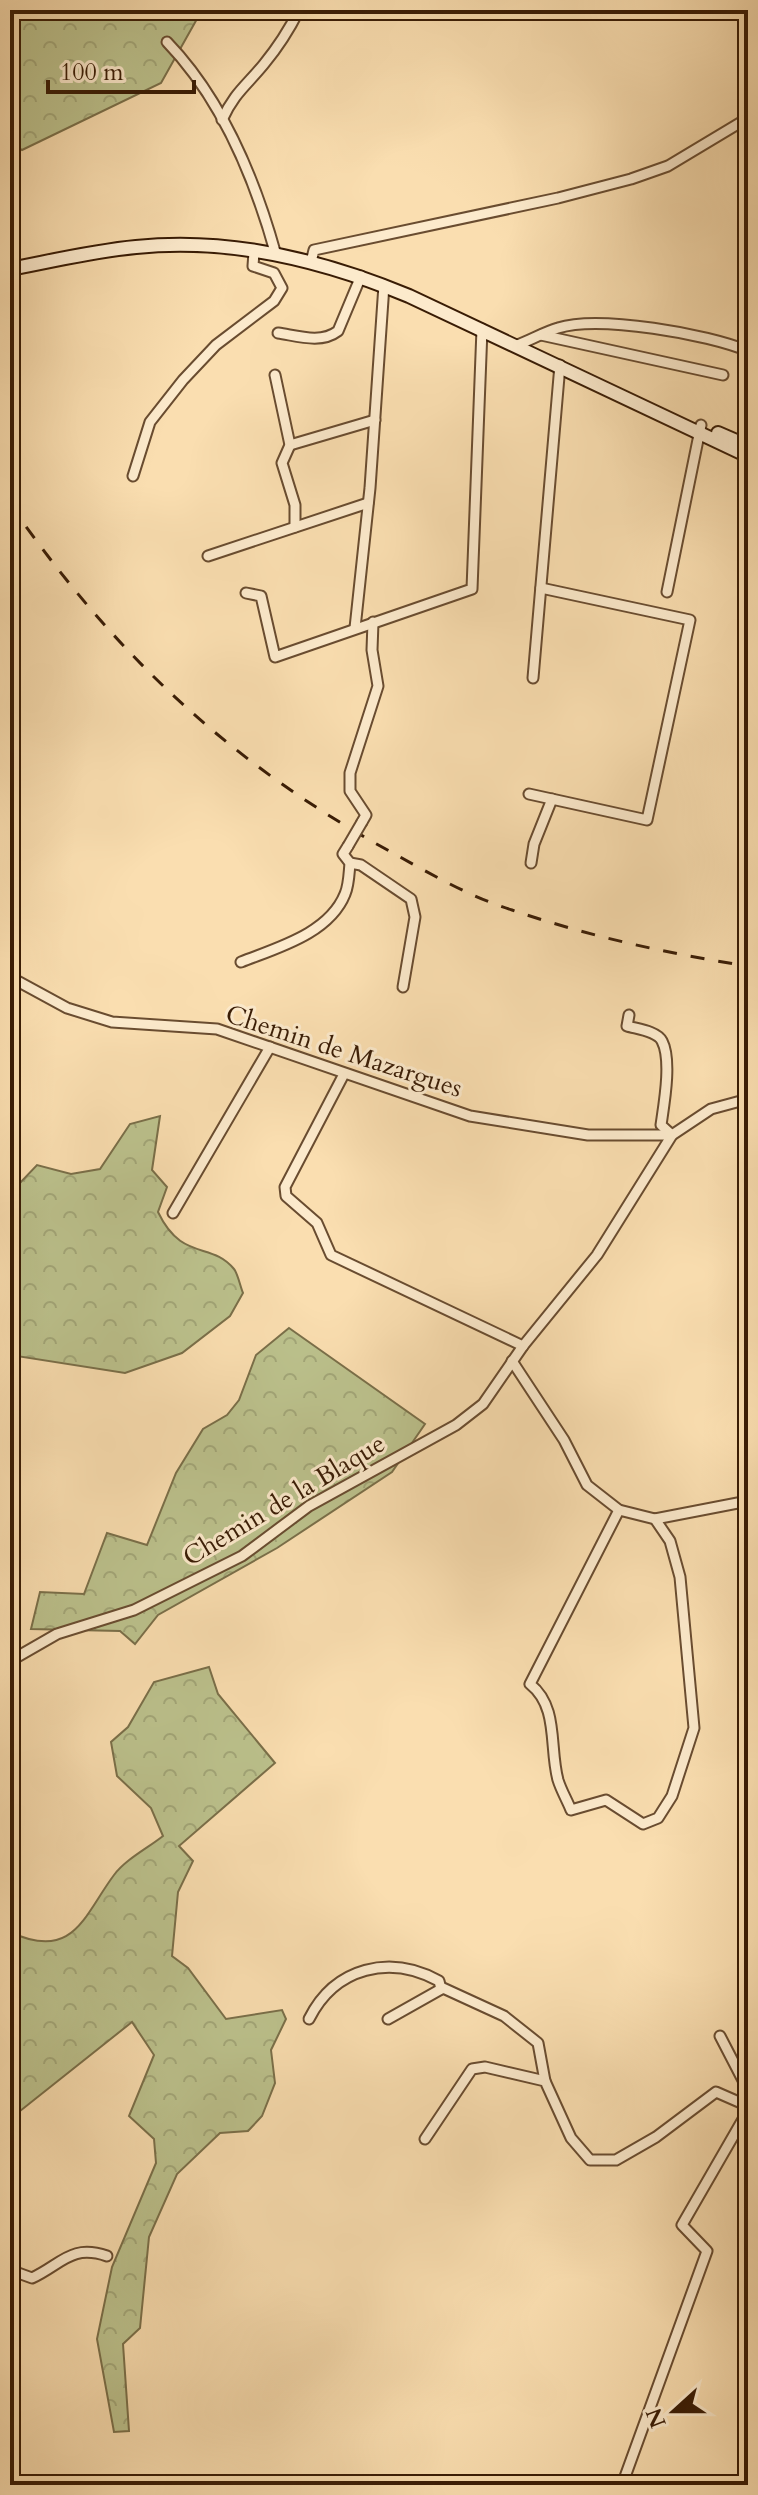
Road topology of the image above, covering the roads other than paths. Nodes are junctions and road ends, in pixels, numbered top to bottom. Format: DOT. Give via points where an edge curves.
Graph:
graph roads {
  1 [pos="299,10"];
  2 [pos="167,42"];
  3 [pos="748,118"];
  4 [pos="222,120"];
  5 [pos="254,252"];
  6 [pos="276,255"];
  7 [pos="311,262"];
  8 [pos="10,269"];
  9 [pos="361,276"];
  10 [pos="384,285"];
  11 [pos="482,329"];
  12 [pos="278,333"];
  13 [pos="541,335"];
  14 [pos="517,345"];
  15 [pos="748,351"];
  16 [pos="560,365"];
  17 [pos="275,375"];
  18 [pos="723,375"];
  19 [pos="375,420"];
  20 [pos="700,429"];
  21 [pos="290,445"];
  22 [pos="748,446"];
  23 [pos="748,456"];
  24 [pos="133,476"];
  25 [pos="368,503"];
  26 [pos="295,527"];
  27 [pos="208,556"];
  28 [pos="541,588"];
  29 [pos="667,592"];
  30 [pos="246,593"];
  31 [pos="373,622"];
  32 [pos="355,628"];
  33 [pos="533,678"];
  34 [pos="529,794"];
  35 [pos="552,799"];
  36 [pos="350,863"];
  37 [pos="531,863"];
  38 [pos="241,962"];
  39 [pos="10,977"];
  40 [pos="403,987"];
  41 [pos="629,1015"];
  42 [pos="270,1047"];
  43 [pos="344,1074"];
  44 [pos="748,1099"];
  45 [pos="672,1135"];
  46 [pos="173,1213"];
  47 [pos="523,1346"];
  48 [pos="512,1361"];
  49 [pos="748,1501"];
  50 [pos="619,1510"];
  51 [pos="655,1519"];
  52 [pos="10,1661"];
  53 [pos="441,1989"];
  54 [pos="309,2019"];
  55 [pos="388,2019"];
  56 [pos="720,2036"];
  57 [pos="545,2081"];
  58 [pos="748,2090"];
  59 [pos="748,2105"];
  60 [pos="425,2139"];
  61 [pos="107,2256"];
  62 [pos="10,2270"];
  63 [pos="622,2485"];
  1 -- 4 [label="street" via="270,57 233,95"];
  2 -- 4 [label="street" via="196,72"];
  3 -- 7 [label="street" via="668,166 631,179 314,250"];
  4 -- 6 [label="street" via="264,211"];
  5 -- 6 [label="main road"];
  5 -- 8 [label="main road" via="139,246"];
  5 -- 24 [label="street" via="253,266 274,273 282,288 274,301 216,345 183,380 150,422"];
  6 -- 7 [label="main road"];
  7 -- 9 [label="main road"];
  9 -- 10 [label="main road"];
  9 -- 12 [label="street" via="338,331 331,336"];
  10 -- 11 [label="main road"];
  10 -- 19 [label="street"];
  11 -- 14 [label="main road"];
  11 -- 31 [label="street" via="472,589"];
  13 -- 14 [label="street"];
  13 -- 15 [label="street" via="585,325 666,330"];
  13 -- 18 [label="street"];
  14 -- 16 [label="main road"];
  16 -- 20 [label="main road"];
  16 -- 28 [label="street"];
  17 -- 21 [label="street"];
  19 -- 21 [label="street"];
  19 -- 25 [label="street"];
  20 -- 22 [label="main road"];
  20 -- 23 [label="main road"];
  20 -- 29 [label="street"];
  21 -- 26 [label="street" via="282,463 295,505"];
  25 -- 26 [label="street"];
  25 -- 32 [label="street"];
  26 -- 27 [label="street"];
  28 -- 33 [label="street"];
  28 -- 35 [label="street" via="690,620 647,820"];
  30 -- 32 [label="street" via="261,596 275,657"];
  31 -- 32 [label="street"];
  31 -- 36 [label="street, bridge" via="378,686 350,773 350,791 366,815 343,854"];
  34 -- 35 [label="street"];
  35 -- 37 [label="street"];
  36 -- 38 [label="street" via="345,893 313,930"];
  36 -- 40 [label="street" via="411,899 415,917"];
  39 -- 42 [label="street, Chemin de Mazargues" via="67,1008 112,1022 217,1029"];
  41 -- 45 [label="street" via="627,1026 663,1041 667,1081 661,1125"];
  42 -- 43 [label="street, Chemin de Mazargues"];
  42 -- 46 [label="street"];
  43 -- 45 [label="street, Chemin de Mazargues" via="470,1116 588,1135"];
  43 -- 47 [label="street" via="285,1187 286,1196 317,1223 331,1255"];
  44 -- 45 [label="street, Chemin de la Blaque" via="711,1109"];
  45 -- 47 [label="street, Chemin de la Blaque" via="597,1255"];
  47 -- 48 [label="street, Chemin de la Blaque"];
  48 -- 50 [label="street" via="587,1485"];
  48 -- 52 [label="street, Chemin de la Blaque" via="483,1404 456,1425 309,1506 242,1556 134,1610 57,1634"];
  49 -- 51 [label="street"];
  50 -- 51 [label="street"];
  50 -- 51 [label="street" via="530,1684 543,1694 558,1780 571,1810 606,1800 643,1824 658,1818 672,1796 694,1728 680,1577 670,1541"];
  53 -- 54 [label="street" via="439,1981 414,1967 381,1966 345,1977"];
  53 -- 55 [label="street"];
  53 -- 57 [label="street" via="504,2016 538,2043"];
  56 -- 58 [label="street"];
  57 -- 59 [label="street" via="571,2138 590,2160 616,2160 716,2092"];
  57 -- 60 [label="street" via="485,2067 472,2069"];
  59 -- 63 [label="street" via="682,2225 707,2251"];
  61 -- 62 [label="street" via="90,2250 69,2255 32,2278"];
}
